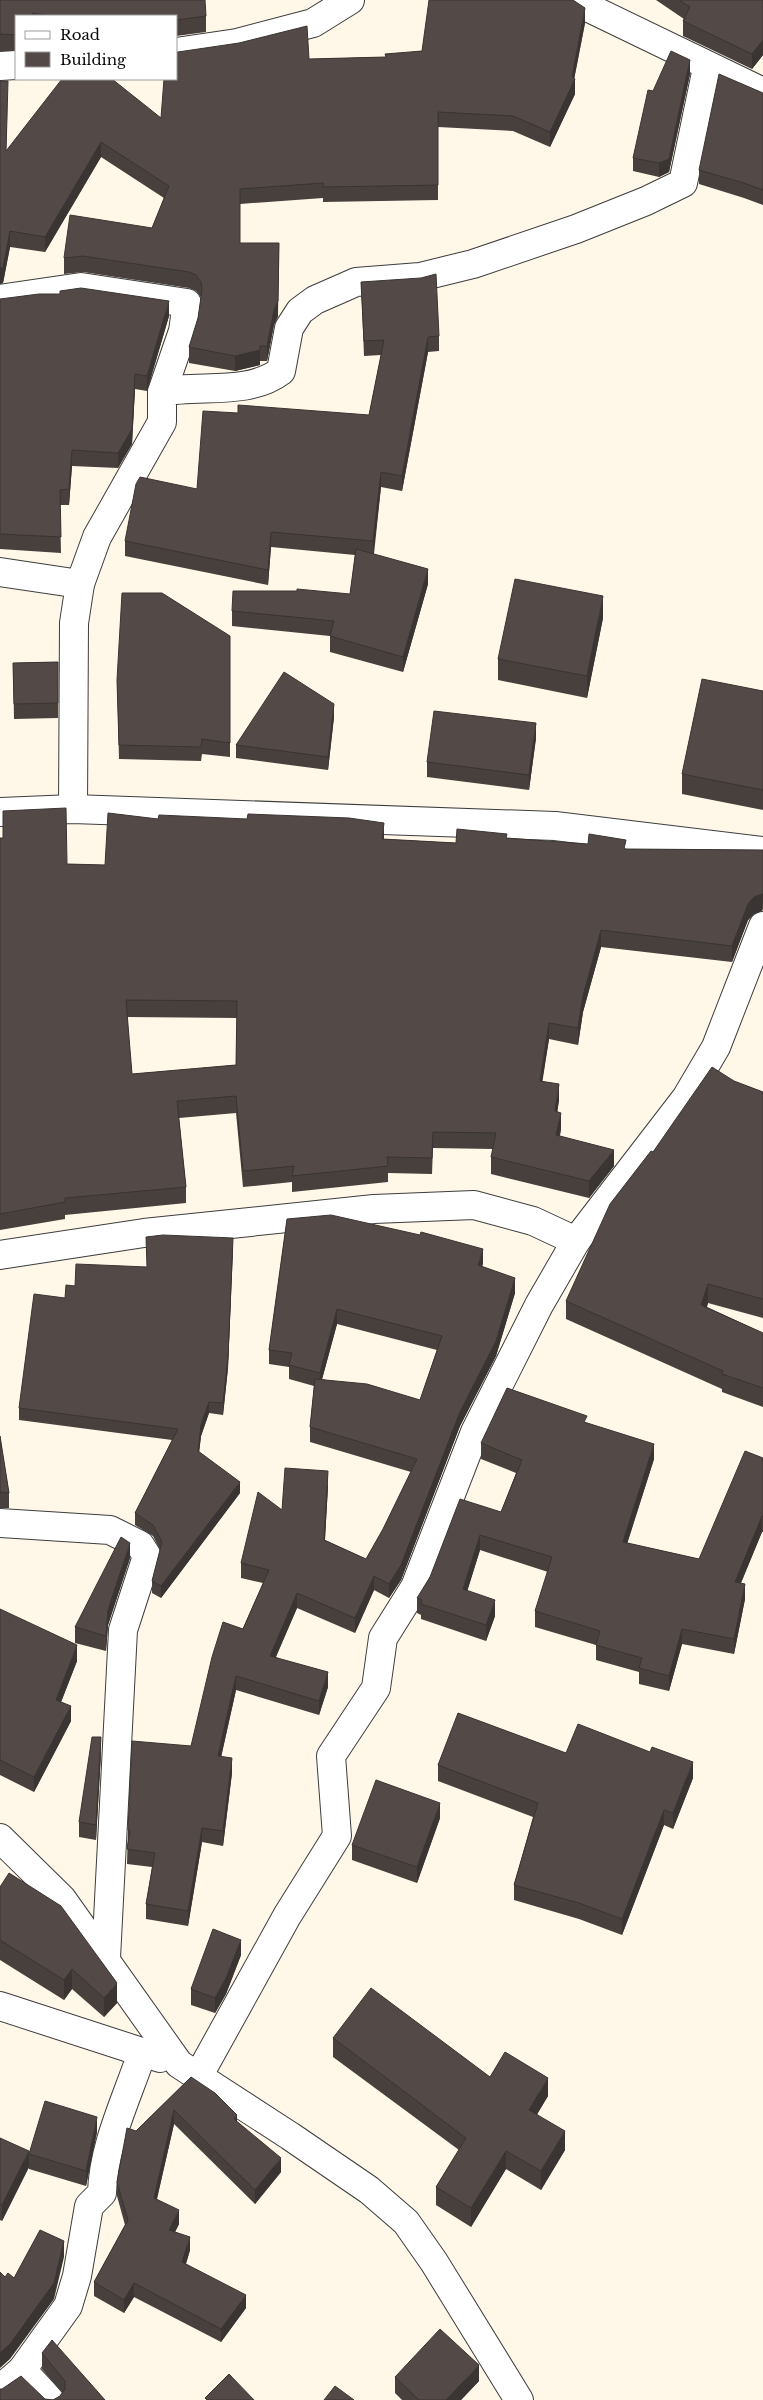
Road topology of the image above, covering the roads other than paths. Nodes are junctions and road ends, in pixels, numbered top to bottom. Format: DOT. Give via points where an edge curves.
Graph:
graph roads {
  1 [pos="350,0"];
  2 [pos="578,0"];
  3 [pos="178,52"];
  4 [pos="15,65"];
  5 [pos="0,66"];
  6 [pos="755,89"];
  7 [pos="0,299"];
  8 [pos="162,392"];
  9 [pos="0,572"];
  10 [pos="80,584"];
  11 [pos="73,809"];
  12 [pos="0,812"];
  13 [pos="763,851"];
  14 [pos="763,926"];
  15 [pos="576,1241"];
  16 [pos="0,1255"];
  17 [pos="0,1523"];
  18 [pos="0,1838"];
  19 [pos="106,1958"];
  20 [pos="0,2006"];
  21 [pos="142,2053"];
  22 [pos="189,2070"];
  23 [pos="22,2370"];
  24 [pos="0,2389"];
  25 [pos="50,2400"];
  26 [pos="519,2400"];
  1 -- 3 [label="street" via="313,23 238,43"];
  2 -- 6 [label="street"];
  4 -- 5 [label="street"];
  6 -- 8 [label="street" via="707,68 683,183 576,229 473,264 420,277 356,282 315,300 300,311 290,328 281,371 268,380 248,385"];
  7 -- 8 [label="street" via="81,287 186,303 183,331"];
  8 -- 10 [label="street" via="162,422 96,537"];
  9 -- 10 [label="street"];
  10 -- 11 [label="street" via="74,623"];
  11 -- 12 [label="street"];
  11 -- 13 [label="street" via="556,826"];
  14 -- 15 [label="street" via="716,1047 686,1098"];
  15 -- 16 [label="street" via="533,1222 474,1205 374,1209 144,1233"];
  15 -- 22 [label="street" via="539,1305 475,1432 415,1587 384,1638 376,1688 331,1756 337,1836"];
  17 -- 19 [label="street" via="110,1530 140,1545 147,1556 123,1630"];
  18 -- 19 [label="street" via="62,1899"];
  19 -- 22 [label="street"];
  20 -- 21 [label="street"];
  21 -- 22 [label="street"];
  21 -- 23 [label="street" via="108,2152 102,2175 102,2193 89,2206 77,2276 68,2306"];
  22 -- 26 [label="street" via="369,2190 406,2222"];
  23 -- 24 [label="street"];
  23 -- 25 [label="street"];
}
